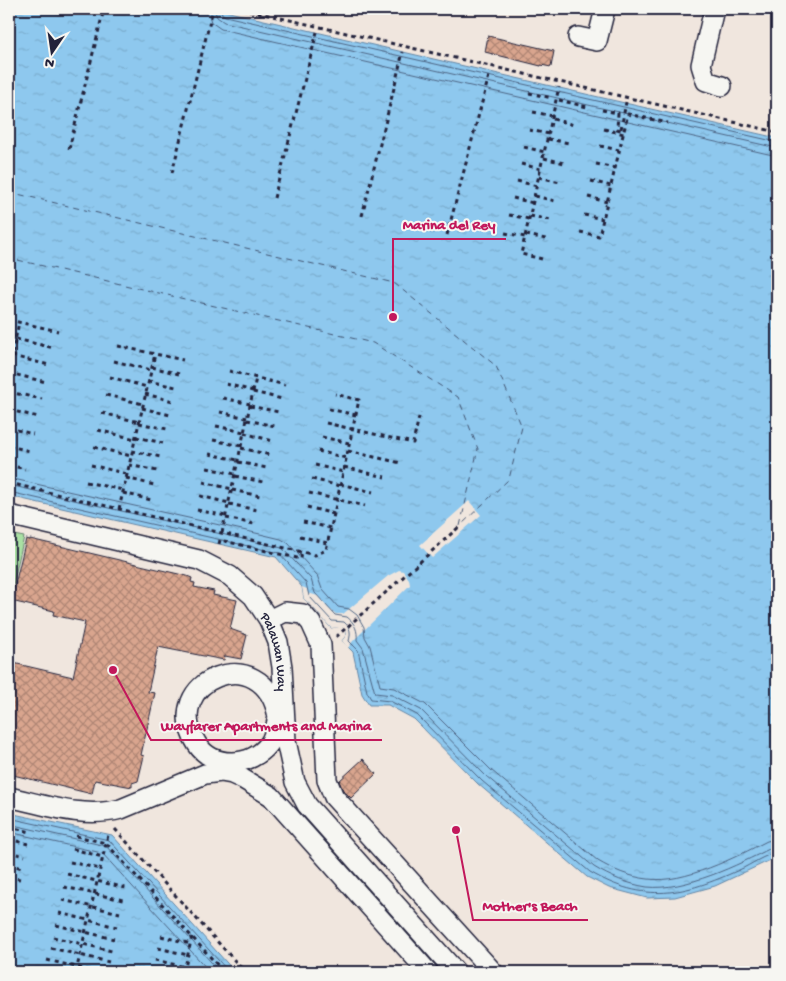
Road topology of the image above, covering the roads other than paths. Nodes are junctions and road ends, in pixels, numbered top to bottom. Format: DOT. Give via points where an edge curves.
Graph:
graph roads {
  1 [pos="605,9"];
  2 [pos="714,9"];
  3 [pos="578,37"];
  4 [pos="722,86"];
  5 [pos="9,515"];
  6 [pos="269,620"];
  7 [pos="281,710"];
  8 [pos="226,762"];
  9 [pos="205,774"];
  10 [pos="9,796"];
  11 [pos="428,972"];
  12 [pos="456,972"];
  13 [pos="492,972"];
  1 -- 3 [label="street" via="597,41"];
  2 -- 4 [label="street" via="700,65 706,80"];
  5 -- 6 [label="street, Palawan Way" via="199,560 230,576 253,596"];
  6 -- 7 [label="street, Palawan Way" via="278,642 282,667"];
  6 -- 13 [label="street" via="285,612 303,614 321,645 327,780 334,797"];
  7 -- 8 [label="street" via="270,744 261,753 250,760"];
  7 -- 8 [label="street" via="269,691 245,674 216,676 204,683 194,694 189,707 191,735 199,748"];
  7 -- 12 [label="street, Palawan Way" via="293,776 307,805"];
  8 -- 9 [label="street"];
  9 -- 10 [label="street" via="109,813 76,812"];
  9 -- 11 [label="street" via="232,774 271,796"];
}
